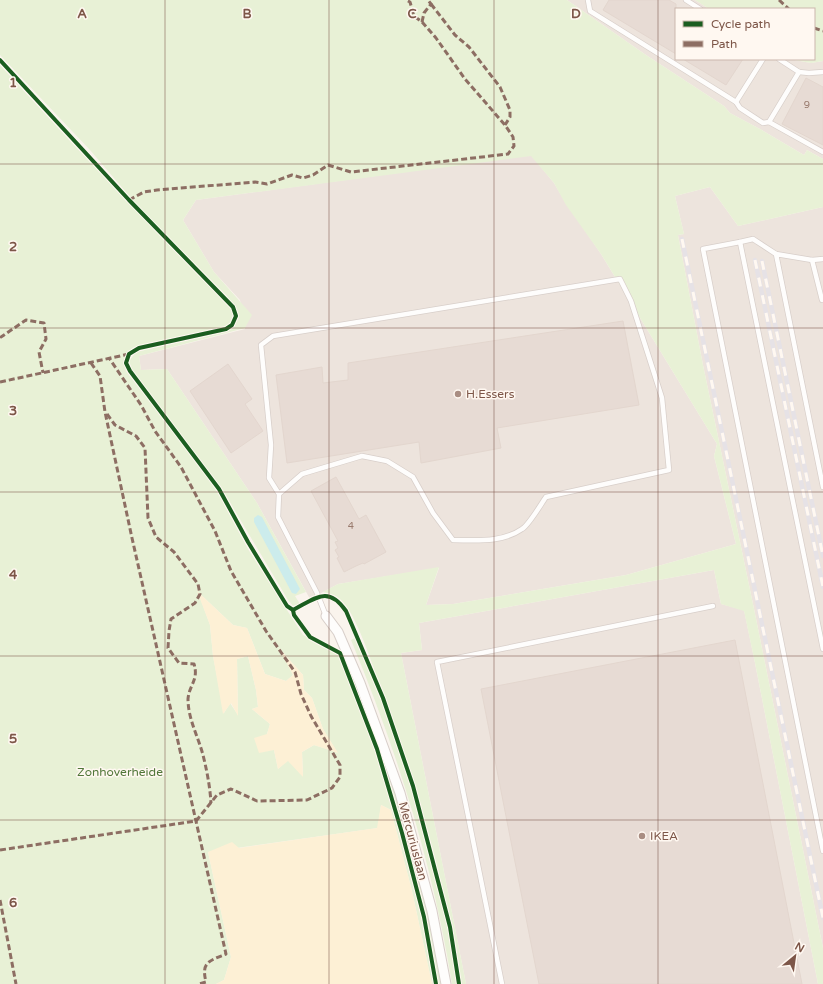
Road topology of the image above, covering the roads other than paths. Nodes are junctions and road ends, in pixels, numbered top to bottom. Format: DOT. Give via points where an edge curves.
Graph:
graph roads {
  1 [pos="588,0"];
  2 [pos="686,0"];
  3 [pos="698,8"];
  4 [pos="762,60"];
  5 [pos="781,60"];
  6 [pos="800,72"];
  7 [pos="823,72"];
  8 [pos="736,102"];
  9 [pos="769,122"];
  10 [pos="823,152"];
  11 [pos="740,242"];
  12 [pos="776,254"];
  13 [pos="823,259"];
  14 [pos="812,260"];
  15 [pos="823,302"];
  16 [pos="823,487"];
  17 [pos="278,494"];
  18 [pos="713,606"];
  19 [pos="326,616"];
  20 [pos="823,649"];
  21 [pos="823,851"];
  22 [pos="446,984"];
  23 [pos="502,984"];
  1 -- 8 [label="lane" via="590,11"];
  2 -- 3 [label="lane"];
  4 -- 8 [label="lane"];
  5 -- 6 [label="lane"];
  6 -- 7 [label="lane"];
  6 -- 9 [label="lane"];
  8 -- 9 [label="lane" via="740,108 763,123"];
  9 -- 10 [label="lane"];
  11 -- 12 [label="lane" via="753,240"];
  11 -- 20 [label="lane"];
  11 -- 21 [label="lane" via="703,248"];
  12 -- 14 [label="lane"];
  12 -- 16 [label="lane"];
  13 -- 14 [label="lane"];
  14 -- 15 [label="lane"];
  17 -- 17 [label="lane" via="270,478 271,446 261,345 273,336 620,279 631,301 662,398 670,470 546,497 523,529 500,540 453,540 433,513 413,477 387,461 362,456 302,474"];
  17 -- 19 [label="lane" via="278,517"];
  18 -- 23 [label="lane" via="437,662"];
  19 -- 22 [label="street, Mercuriuslaan" via="338,632 360,683 400,794 432,911"];
}
